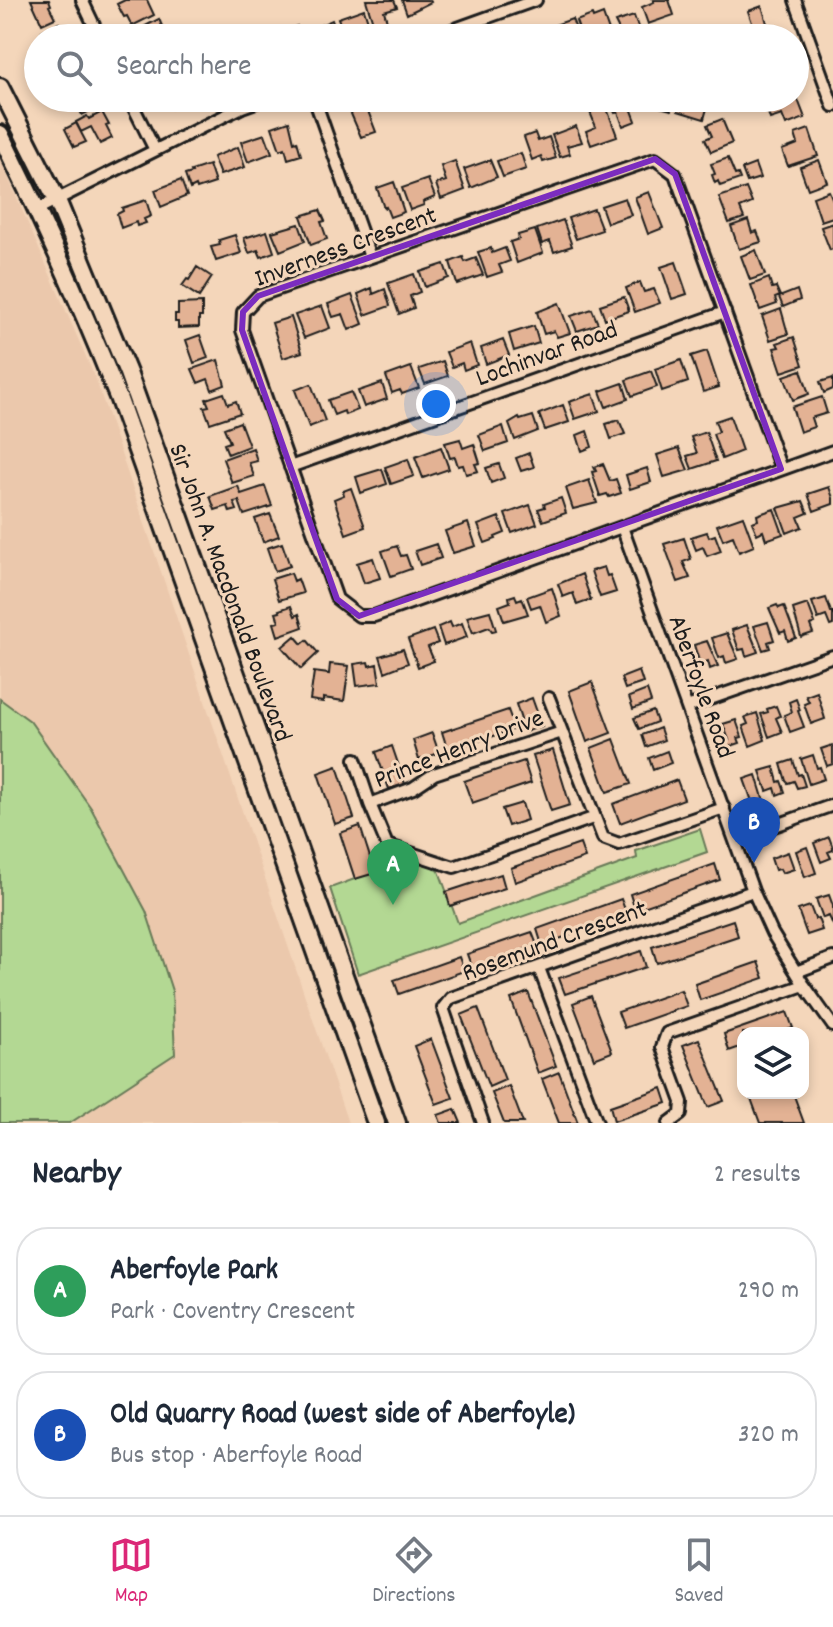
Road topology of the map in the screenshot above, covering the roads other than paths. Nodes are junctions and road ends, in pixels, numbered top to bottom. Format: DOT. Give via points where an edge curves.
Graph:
graph roads {
  1 [pos="82,0"];
  2 [pos="536,0"];
  3 [pos="795,0"];
  4 [pos="93,24"];
  5 [pos="469,24"];
  6 [pos="804,24"];
  7 [pos="809,39"];
  8 [pos="0,87"];
  9 [pos="833,106"];
  10 [pos="136,112"];
  11 [pos="232,112"];
  12 [pos="319,112"];
  13 [pos="0,134"];
  14 [pos="155,150"];
  15 [pos="57,200"];
  16 [pos="38,209"];
  17 [pos="370,257"];
  18 [pos="725,312"];
  19 [pos="833,451"];
  20 [pos="290,467"];
  21 [pos="781,469"];
  22 [pos="622,527"];
  23 [pos="833,656"];
  24 [pos="549,698"];
  25 [pos="687,707"];
  26 [pos="562,732"];
  27 [pos="355,759"];
  28 [pos="370,804"];
  29 [pos="833,805"];
  30 [pos="724,808"];
  31 [pos="593,818"];
  32 [pos="735,840"];
  33 [pos="753,891"];
  34 [pos="833,958"];
  35 [pos="539,968"];
  36 [pos="796,972"];
  37 [pos="804,985"];
  38 [pos="833,1026"];
  39 [pos="376,1123"];
  40 [pos="397,1123"];
  41 [pos="483,1123"];
  42 [pos="597,1123"];
  43 [pos="669,1123"];
  1 -- 4 [label="street"];
  2 -- 5 [label="street"];
  3 -- 6 [label="street"];
  7 -- 9 [label="street"];
  8 -- 15 [label="main road, Sir John A. Macdonald Boulevard"];
  10 -- 14 [label="street"];
  11 -- 14 [label="street"];
  12 -- 17 [label="street"];
  13 -- 16 [label="main road, Sir John A. Macdonald Boulevard"];
  14 -- 15 [label="street"];
  15 -- 16 [label="street"];
  15 -- 40 [label="main road, Sir John A. Macdonald Boulevard" via="128,373"];
  16 -- 39 [label="main road, Sir John A. Macdonald Boulevard" via="118,397"];
  17 -- 18 [label="street, Inverness Crescent" via="655,159 675,174"];
  17 -- 20 [label="street, Inverness Crescent" via="258,296 243,312 242,330"];
  18 -- 20 [label="street, Lochinvar Road"];
  18 -- 21 [label="street, Inverness Crescent"];
  19 -- 21 [label="street, Inverness Crescent"];
  20 -- 22 [label="street, Inverness Crescent" via="337,599 359,616 374,616"];
  21 -- 22 [label="street, Inverness Crescent"];
  22 -- 25 [label="street, Aberfoyle Road"];
  23 -- 25 [label="street"];
  24 -- 26 [label="street"];
  25 -- 30 [label="street, Aberfoyle Road"];
  26 -- 28 [label="street, Prince Henry Drive" via="434,774"];
  26 -- 31 [label="street"];
  27 -- 28 [label="street"];
  28 -- 31 [label="street" via="387,845 454,867"];
  29 -- 32 [label="street"];
  30 -- 31 [label="street" via="619,844 603,838"];
  30 -- 32 [label="street, Aberfoyle Road"];
  32 -- 33 [label="street, Aberfoyle Road"];
  33 -- 35 [label="street, Rosemund Crescent"];
  33 -- 36 [label="street, Aberfoyle Road"];
  34 -- 36 [label="street"];
  35 -- 41 [label="street, Rosemund Crescent" via="451,998 443,1008"];
  35 -- 42 [label="street"];
  36 -- 37 [label="street, Aberfoyle Road"];
  37 -- 38 [label="street, Aberfoyle Road"];
  37 -- 43 [label="street" via="667,1033 662,1047 682,1102 681,1114"];
}
